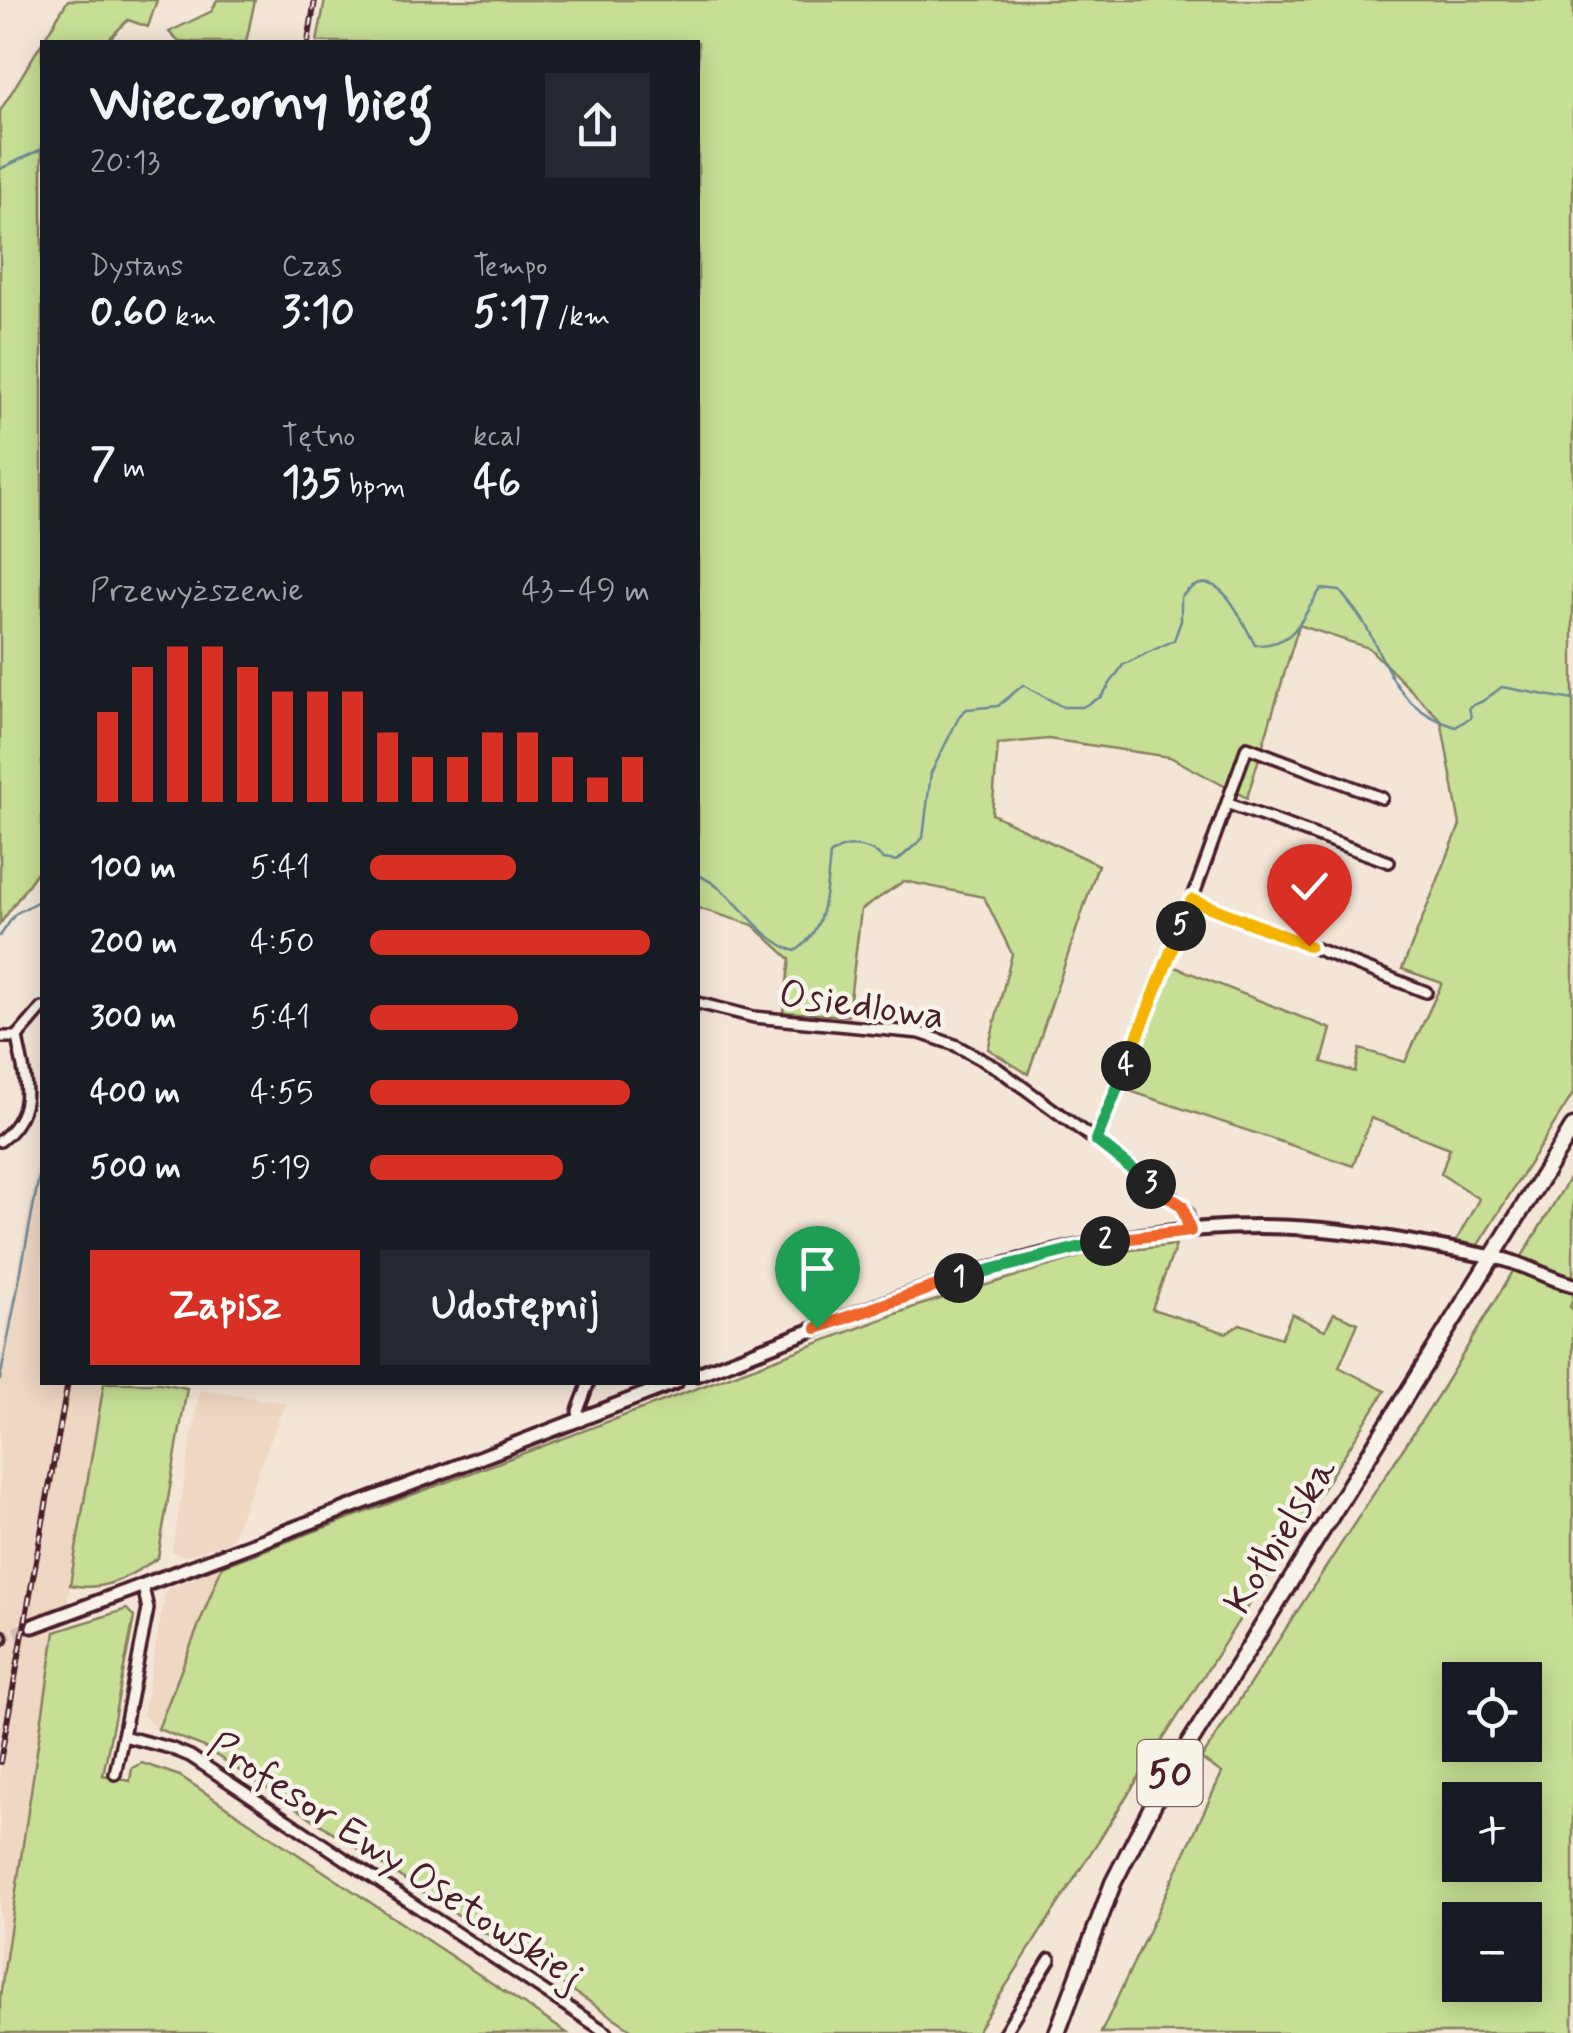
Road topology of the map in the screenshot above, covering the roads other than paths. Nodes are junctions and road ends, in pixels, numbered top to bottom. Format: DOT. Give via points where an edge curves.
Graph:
graph roads {
  1 [pos="1382,798"];
  2 [pos="1228,804"];
  3 [pos="1389,862"];
  4 [pos="1192,900"];
  5 [pos="1426,992"];
  6 [pos="700,1004"];
  7 [pos="40,1010"];
  8 [pos="0,1037"];
  9 [pos="17,1037"];
  10 [pos="1573,1127"];
  11 [pos="1096,1140"];
  12 [pos="0,1141"];
  13 [pos="1190,1231"];
  14 [pos="1492,1256"];
  15 [pos="1573,1285"];
  16 [pos="700,1373"];
  17 [pos="588,1385"];
  18 [pos="668,1385"];
  19 [pos="580,1420"];
  20 [pos="143,1588"];
  21 [pos="33,1626"];
  22 [pos="122,1736"];
  23 [pos="115,1774"];
  24 [pos="1050,1960"];
  25 [pos="607,2033"];
  26 [pos="1004,2033"];
  27 [pos="1060,2033"];
  1 -- 2 [label="street" via="1247,747"];
  2 -- 3 [label="street"];
  2 -- 4 [label="street"];
  4 -- 5 [label="street"];
  4 -- 11 [label="street"];
  6 -- 11 [label="street, Osiedlowa" via="754,1018 920,1033 955,1045"];
  7 -- 9 [label="street"];
  8 -- 9 [label="street"];
  9 -- 12 [label="street" via="26,1107"];
  10 -- 14 [label="main road, Kołbielska / 50"];
  11 -- 13 [label="street, Osiedlowa" via="1182,1206"];
  13 -- 14 [label="street" via="1307,1228"];
  13 -- 16 [label="street" via="1119,1238 990,1269"];
  14 -- 15 [label="street"];
  14 -- 27 [label="main road, Kołbielska / 50" via="1160,1789 1113,1883"];
  17 -- 19 [label="street"];
  18 -- 19 [label="street"];
  19 -- 20 [label="street"];
  20 -- 21 [label="street"];
  20 -- 22 [label="street" via="147,1613"];
  22 -- 23 [label="street"];
  22 -- 25 [label="street, Profesor Ewy Osetowskiej" via="190,1756"];
  24 -- 26 [label="street"];
}
